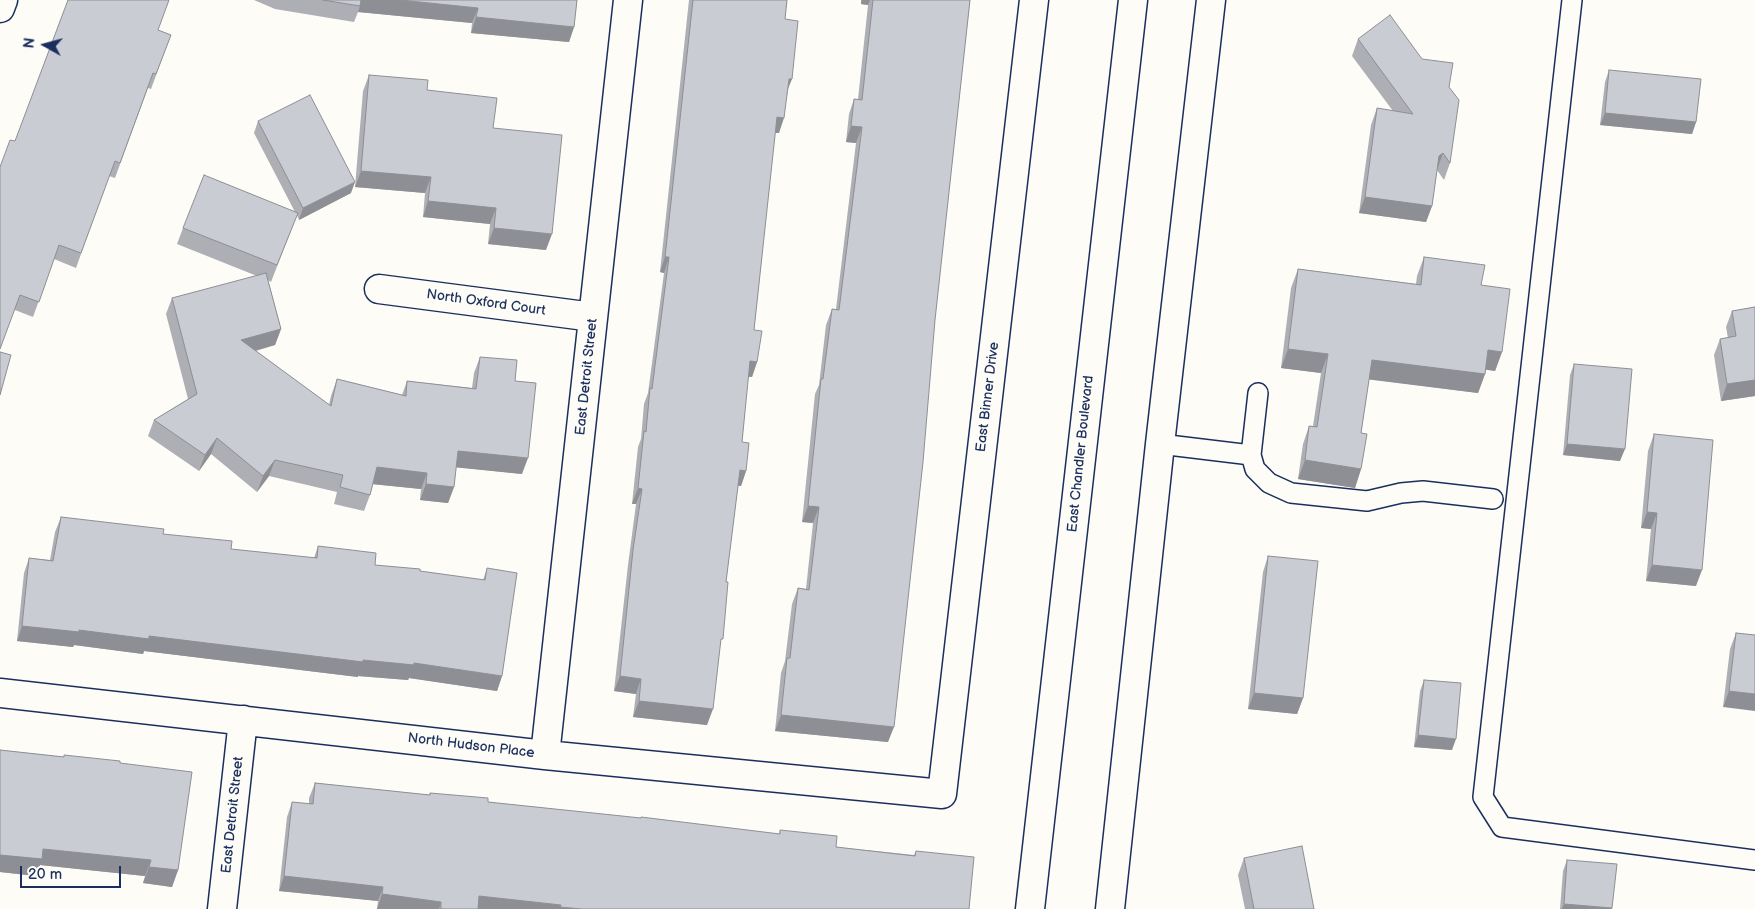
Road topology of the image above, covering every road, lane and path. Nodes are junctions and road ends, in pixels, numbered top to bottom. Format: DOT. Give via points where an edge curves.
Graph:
graph roads {
  1 [pos="3,0"];
  2 [pos="628,0"];
  3 [pos="1034,0"];
  4 [pos="1133,0"];
  5 [pos="1211,0"];
  6 [pos="1572,0"];
  7 [pos="0,8"];
  8 [pos="379,289"];
  9 [pos="594,317"];
  10 [pos="1258,393"];
  11 [pos="1160,444"];
  12 [pos="1251,455"];
  13 [pos="1493,499"];
  14 [pos="0,693"];
  15 [pos="243,720"];
  16 [pos="545,755"];
  17 [pos="942,794"];
  18 [pos="1755,860"];
  19 [pos="222,909"];
  20 [pos="1030,909"];
  21 [pos="1110,909"];
  1 -- 7 [label="street"];
  2 -- 9 [label="street, East Detroit Street"];
  3 -- 17 [label="street, East Binner Drive"];
  4 -- 20 [label="street, East Chandler Boulevard"];
  5 -- 11 [label="street"];
  6 -- 18 [label="lane" via="1483,797 1502,827"];
  8 -- 9 [label="street, North Oxford Court"];
  9 -- 16 [label="street, East Detroit Street"];
  10 -- 12 [label="lane"];
  11 -- 12 [label="lane"];
  11 -- 21 [label="street"];
  12 -- 13 [label="lane" via="1255,469 1270,483 1292,493 1367,501 1423,491"];
  14 -- 15 [label="street, North Hudson Place"];
  15 -- 16 [label="street, North Hudson Place"];
  15 -- 19 [label="street, East Detroit Street"];
  16 -- 17 [label="street, North Hudson Place"];
}
